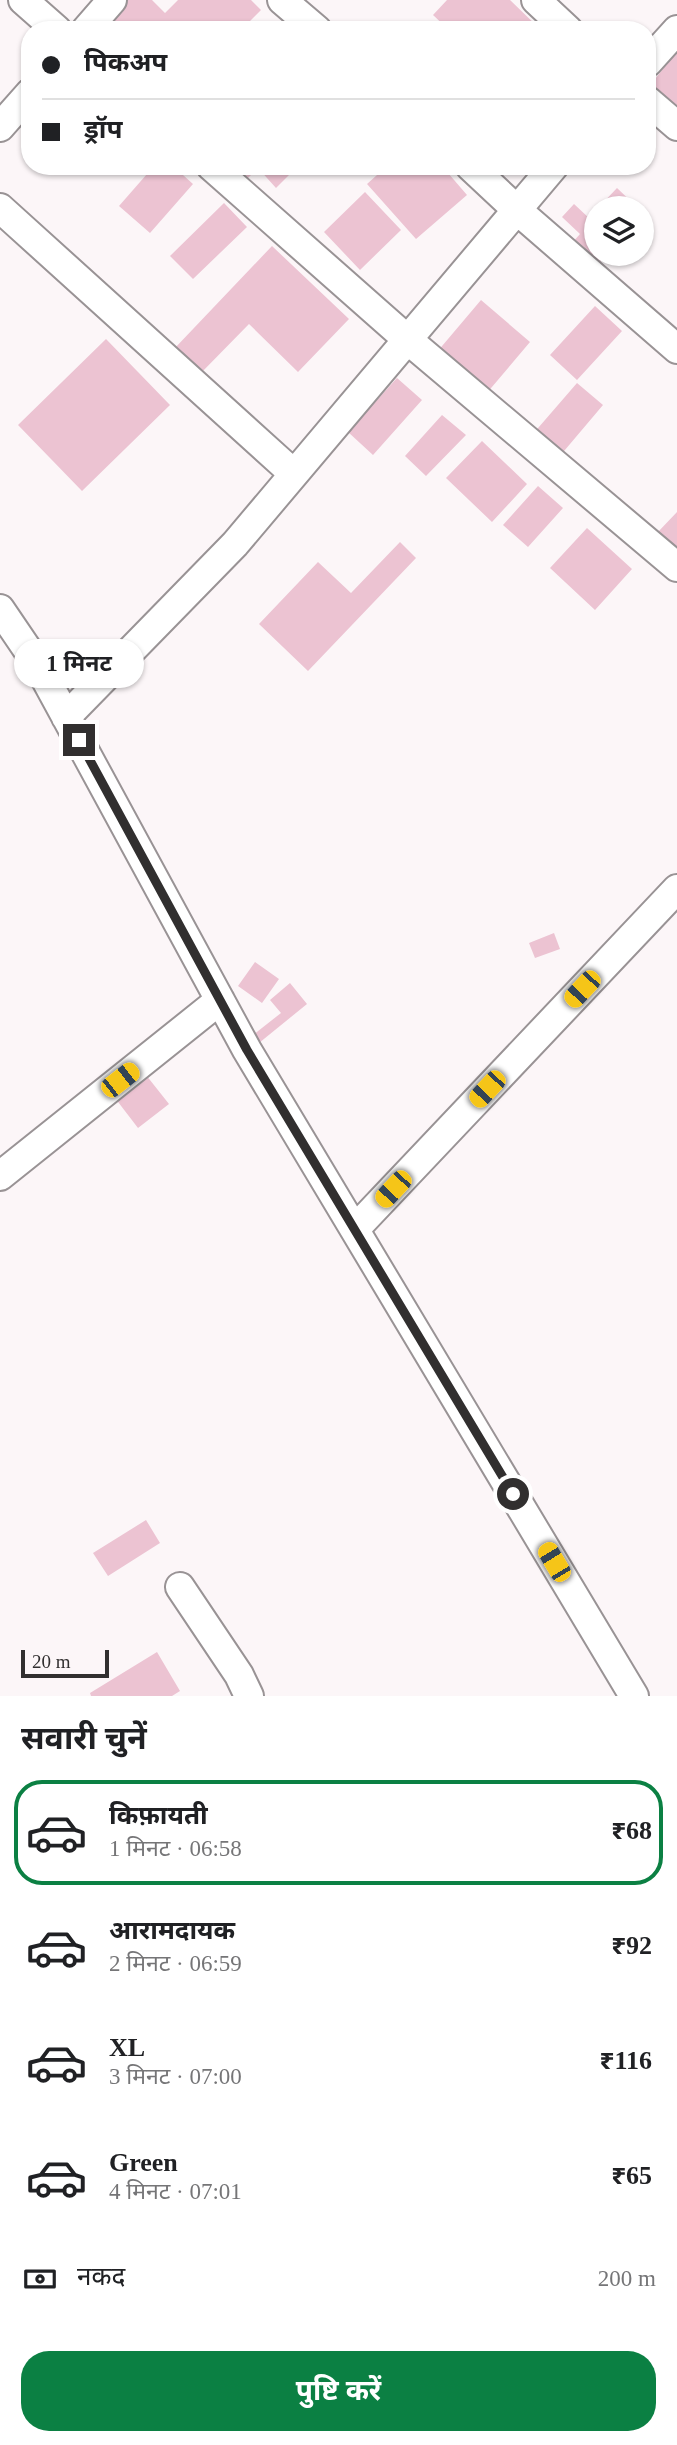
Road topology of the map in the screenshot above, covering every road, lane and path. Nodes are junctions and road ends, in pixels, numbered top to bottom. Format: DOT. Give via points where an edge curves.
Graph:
graph roads {
  1 [pos="23,0"];
  2 [pos="112,0"];
  3 [pos="282,0"];
  4 [pos="536,0"];
  5 [pos="47,21"];
  6 [pos="94,21"];
  7 [pos="306,21"];
  8 [pos="558,21"];
  9 [pos="677,30"];
  10 [pos="656,53"];
  11 [pos="21,103"];
  12 [pos="656,108"];
  13 [pos="677,126"];
  14 [pos="0,127"];
  15 [pos="221,175"];
  16 [pos="480,175"];
  17 [pos="546,175"];
  18 [pos="0,208"];
  19 [pos="517,210"];
  20 [pos="408,340"];
  21 [pos="677,349"];
  22 [pos="294,474"];
  23 [pos="677,567"];
  24 [pos="0,609"];
  25 [pos="66,717"];
  26 [pos="677,889"];
  27 [pos="220,1000"];
  28 [pos="0,1176"];
  29 [pos="355,1229"];
  30 [pos="180,1587"];
  31 [pos="249,1696"];
  32 [pos="634,1696"];
  1 -- 5 [label="street"];
  2 -- 6 [label="street"];
  3 -- 7 [label="street"];
  4 -- 8 [label="street"];
  9 -- 10 [label="street"];
  11 -- 14 [label="street"];
  12 -- 13 [label="street"];
  15 -- 20 [label="street"];
  16 -- 19 [label="street"];
  17 -- 19 [label="street"];
  18 -- 22 [label="street"];
  19 -- 20 [label="street"];
  19 -- 21 [label="street"];
  20 -- 22 [label="street"];
  20 -- 23 [label="street"];
  22 -- 25 [label="street" via="235,544"];
  24 -- 25 [label="street" via="38,664"];
  25 -- 27 [label="street"];
  26 -- 29 [label="street"];
  27 -- 28 [label="street"];
  27 -- 29 [label="street"];
  29 -- 32 [label="street"];
  30 -- 31 [label="street"];
}
